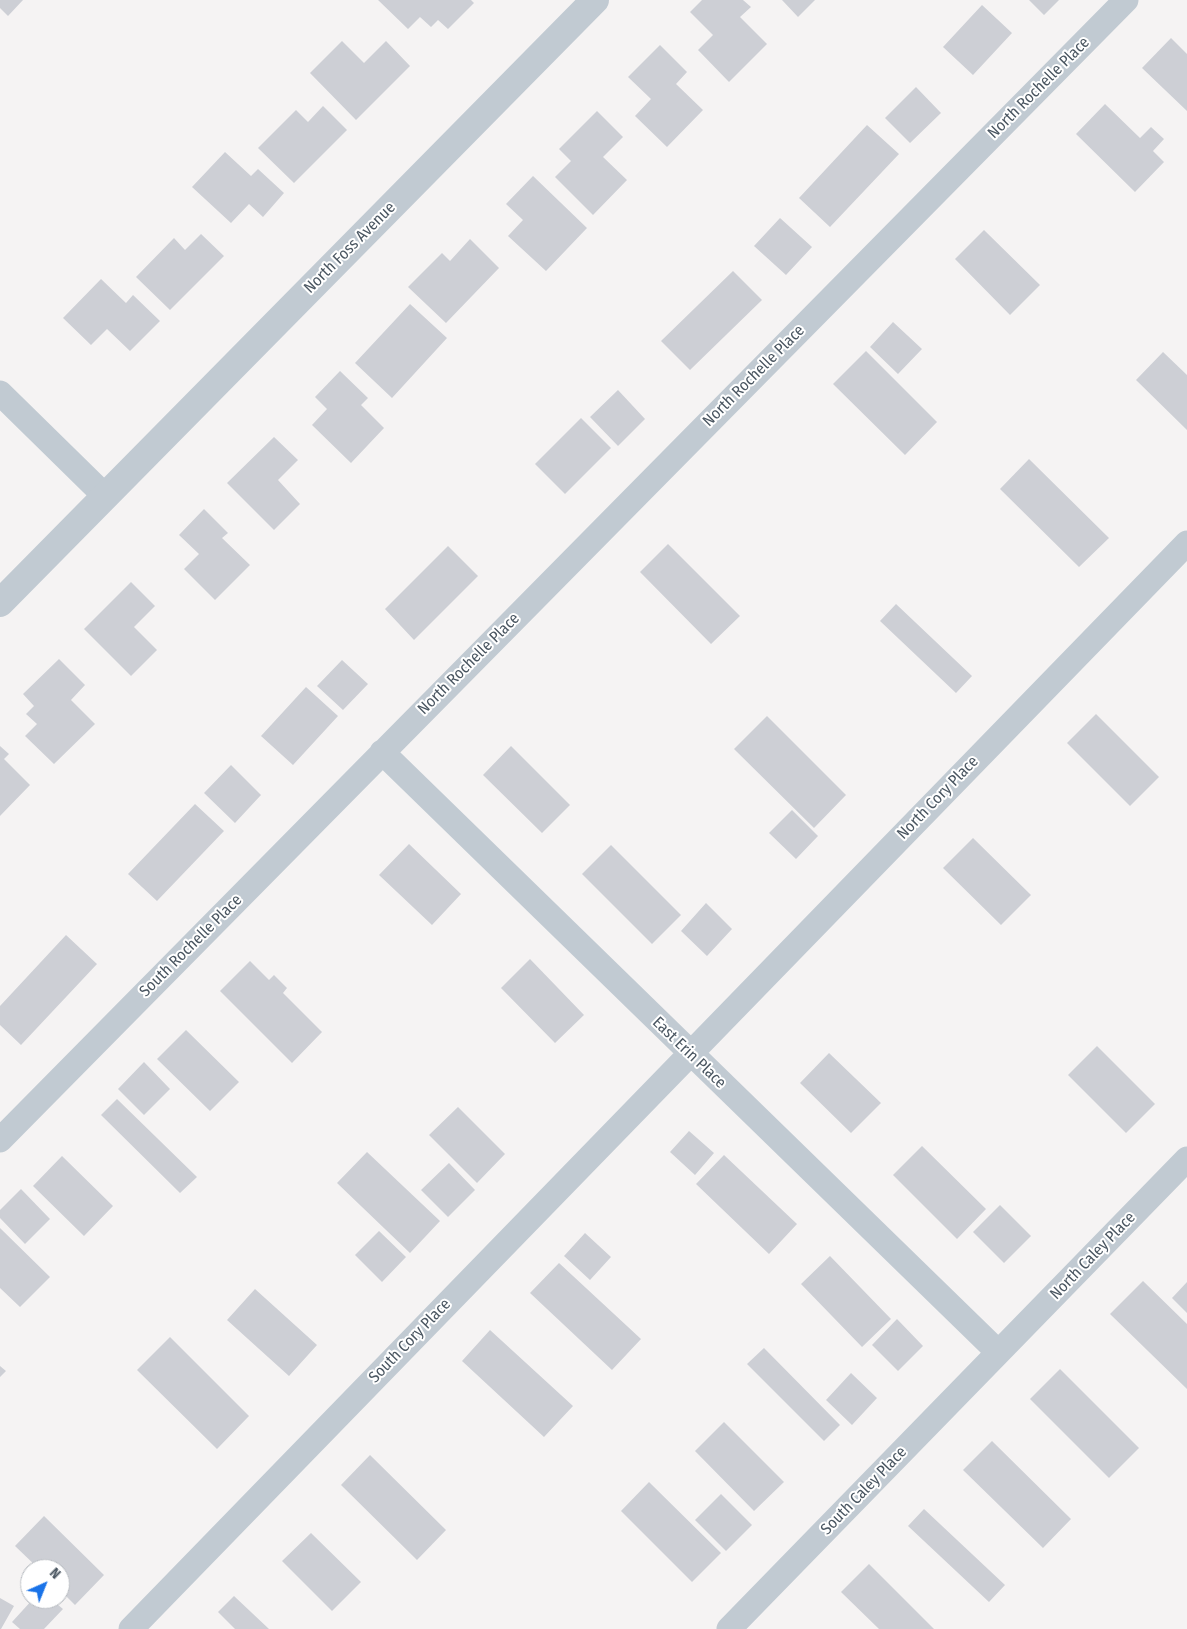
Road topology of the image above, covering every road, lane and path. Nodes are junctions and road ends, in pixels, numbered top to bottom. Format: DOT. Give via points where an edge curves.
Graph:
graph roads {
  1 [pos="595,0"];
  2 [pos="1126,0"];
  3 [pos="0,393"];
  4 [pos="105,496"];
  5 [pos="1187,543"];
  6 [pos="0,603"];
  7 [pos="382,752"];
  8 [pos="690,1054"];
  9 [pos="0,1140"];
  10 [pos="1187,1159"];
  11 [pos="998,1352"];
  12 [pos="131,1629"];
  13 [pos="730,1629"];
  1 -- 4 [label="street, North Foss Avenue"];
  2 -- 7 [label="street, North Rochelle Place"];
  3 -- 4 [label="street"];
  4 -- 6 [label="street, North Foss Avenue"];
  5 -- 8 [label="street, North Cory Place"];
  7 -- 8 [label="street, East Erin Place"];
  7 -- 9 [label="street, South Rochelle Place"];
  8 -- 11 [label="street, East Erin Place"];
  8 -- 12 [label="street, South Cory Place"];
  10 -- 11 [label="street, North Caley Place"];
  11 -- 13 [label="street, South Caley Place"];
}
